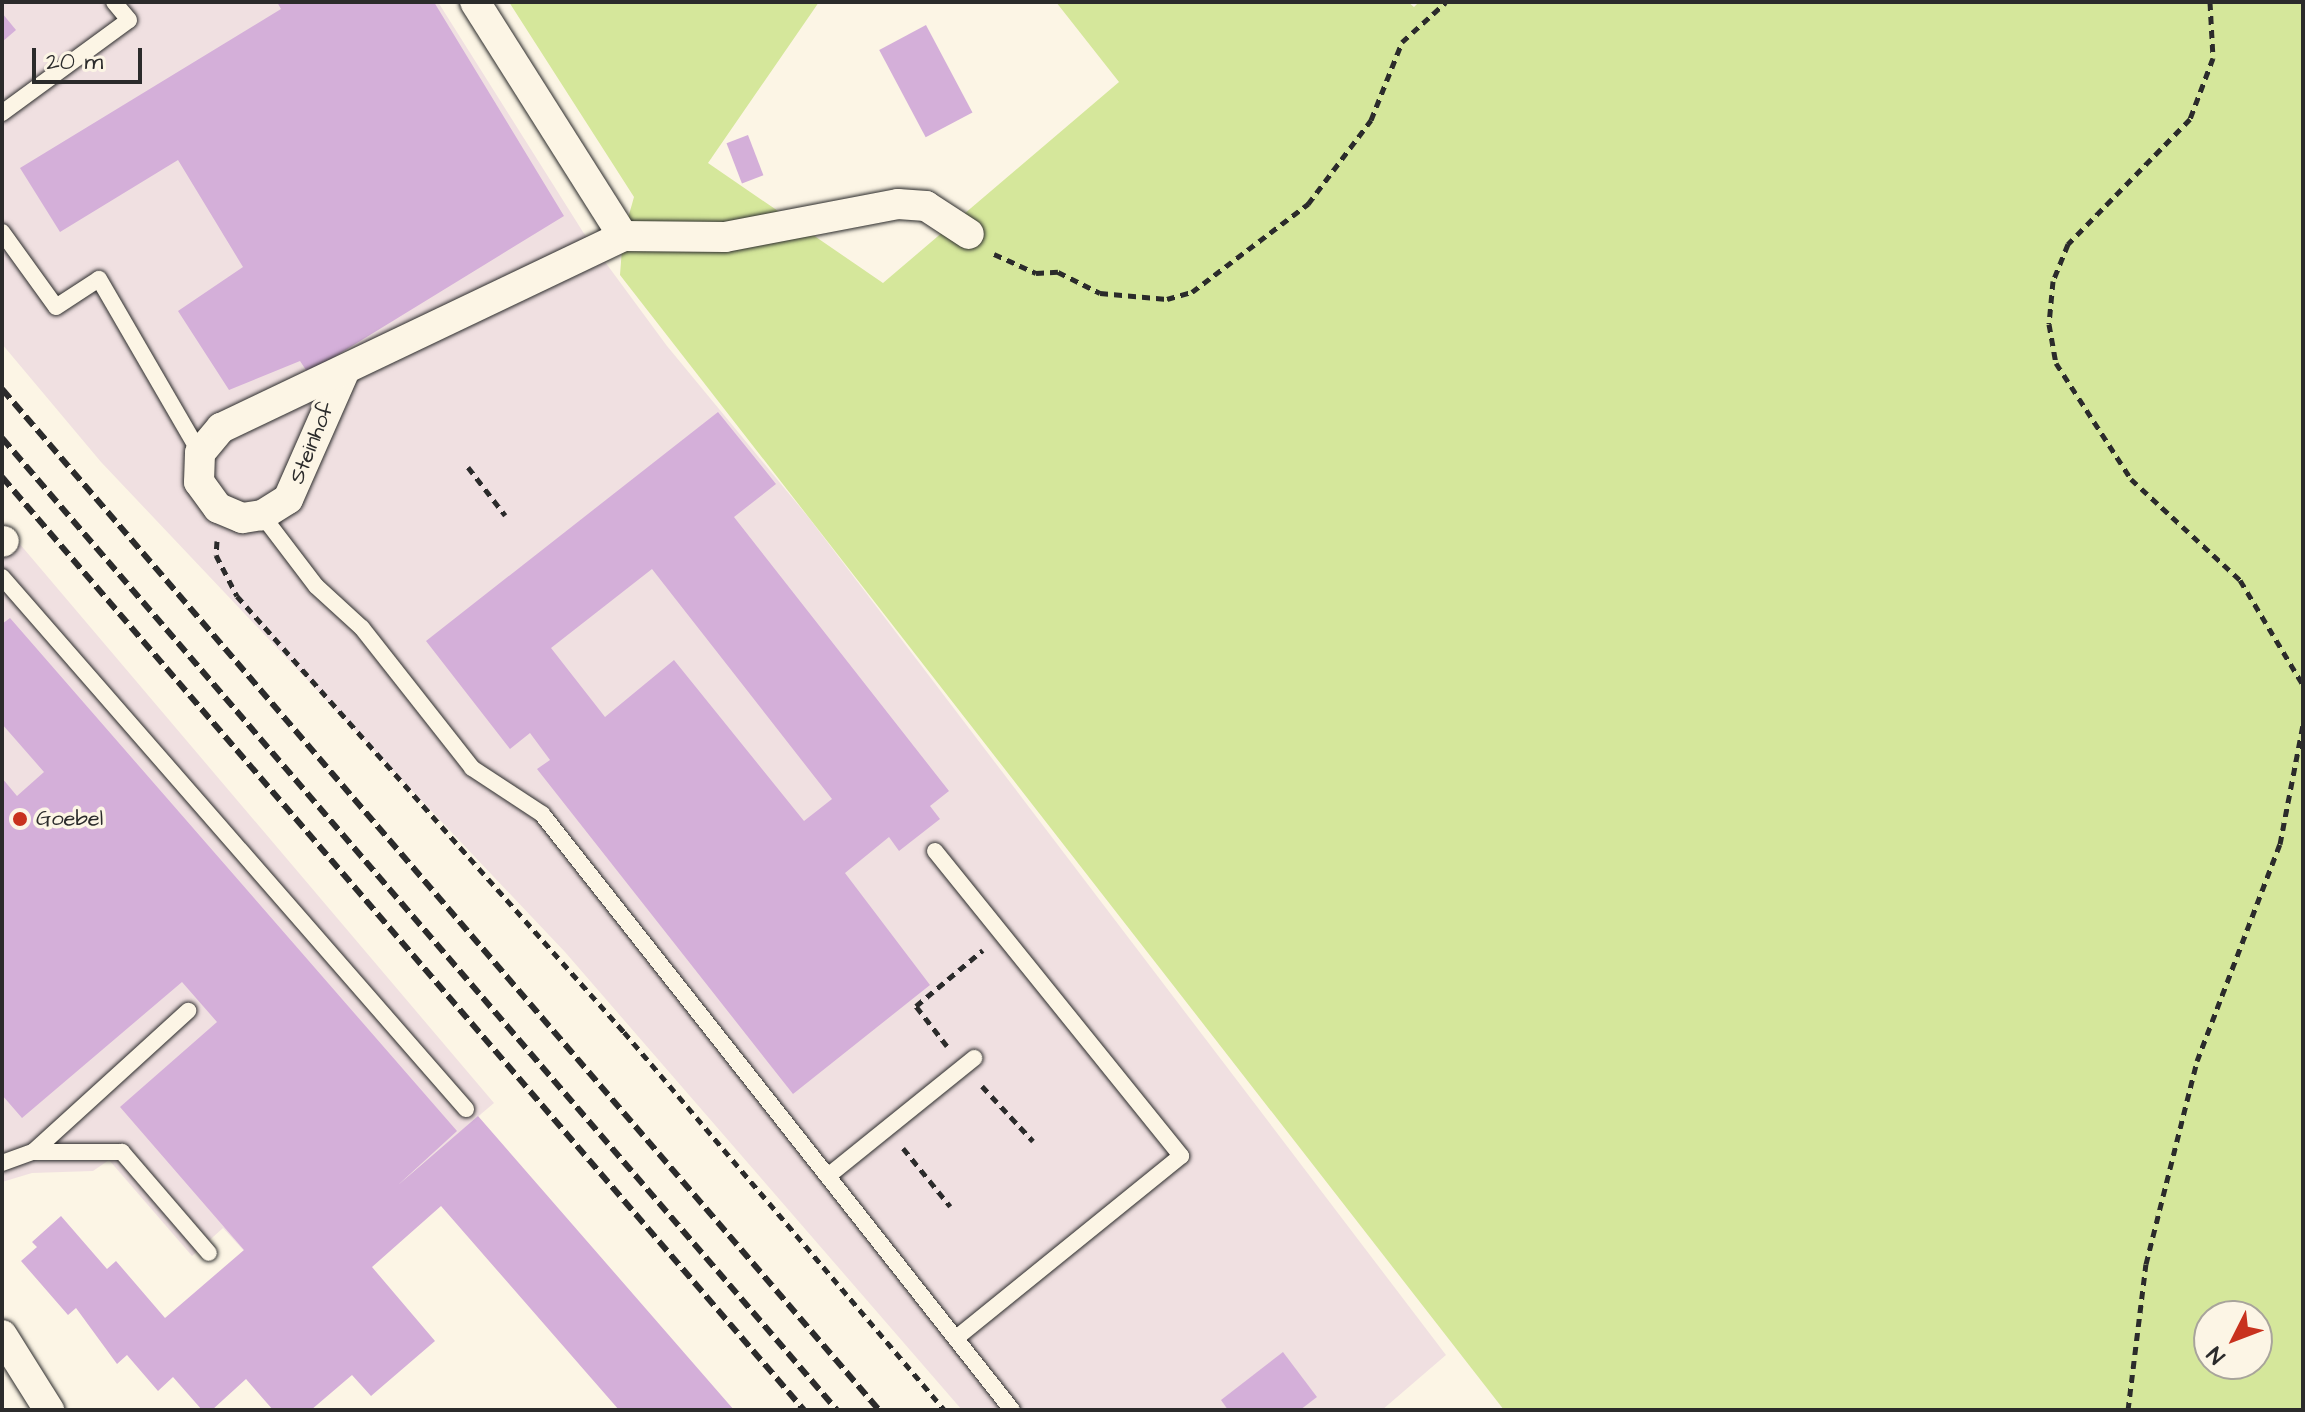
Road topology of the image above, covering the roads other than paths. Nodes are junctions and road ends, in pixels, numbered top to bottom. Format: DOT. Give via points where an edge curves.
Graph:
graph roads {
  1 [pos="114,2"];
  2 [pos="475,2"];
  3 [pos="2,113"];
  4 [pos="2,232"];
  5 [pos="969,234"];
  6 [pos="623,236"];
  7 [pos="345,370"];
  8 [pos="200,453"];
  9 [pos="262,515"];
  10 [pos="2,577"];
  11 [pos="935,851"];
  12 [pos="188,1011"];
  13 [pos="974,1058"];
  14 [pos="466,1109"];
  15 [pos="33,1152"];
  16 [pos="2,1163"];
  17 [pos="828,1176"];
  18 [pos="209,1253"];
  19 [pos="2,1335"];
  20 [pos="956,1338"];
  21 [pos="49,1410"];
  22 [pos="1012,1410"];
  1 -- 3 [label="lane" via="129,20"];
  2 -- 6 [label="street"];
  4 -- 8 [label="lane" via="56,307 99,279"];
  5 -- 6 [label="street, Steinhof" via="926,206 898,204 725,237"];
  6 -- 7 [label="street, Steinhof"];
  7 -- 8 [label="street, Steinhof" via="221,428"];
  7 -- 9 [label="street, Steinhof" via="288,499"];
  8 -- 9 [label="street" via="199,482 218,508 242,518"];
  9 -- 17 [label="lane" via="316,586 362,628 472,768 542,814"];
  10 -- 14 [label="lane"];
  11 -- 20 [label="lane" via="1181,1156"];
  12 -- 15 [label="lane"];
  13 -- 17 [label="lane"];
  15 -- 16 [label="lane"];
  15 -- 18 [label="lane" via="122,1152"];
  17 -- 20 [label="lane"];
  19 -- 21 [label="street" via="19,1354"];
  20 -- 22 [label="lane"];
}
